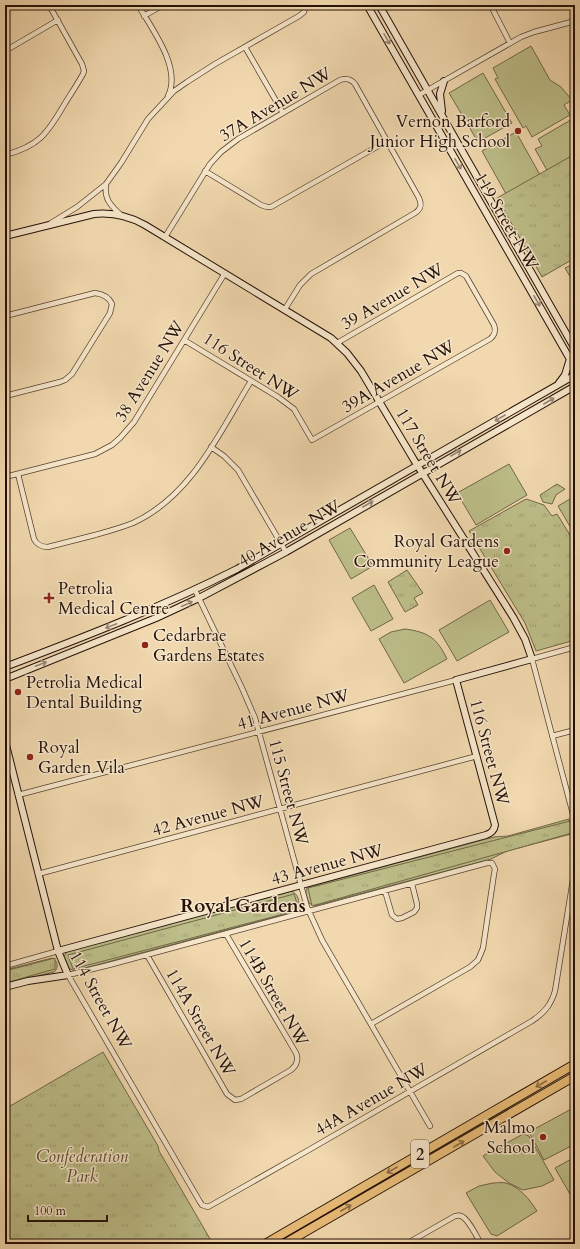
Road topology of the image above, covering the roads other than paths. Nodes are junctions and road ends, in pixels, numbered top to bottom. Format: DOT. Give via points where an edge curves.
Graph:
graph roads {
  1 [pos="49,5"];
  2 [pos="138,5"];
  3 [pos="162,5"];
  4 [pos="367,5"];
  5 [pos="379,5"];
  6 [pos="493,5"];
  7 [pos="306,6"];
  8 [pos="144,16"];
  9 [pos="58,20"];
  10 [pos="575,21"];
  11 [pos="510,43"];
  12 [pos="245,47"];
  13 [pos="5,51"];
  14 [pos="444,81"];
  15 [pos="428,90"];
  16 [pos="419,95"];
  17 [pos="167,98"];
  18 [pos="283,113"];
  19 [pos="443,116"];
  20 [pos="387,141"];
  21 [pos="5,154"];
  22 [pos="205,171"];
  23 [pos="106,184"];
  24 [pos="121,214"];
  25 [pos="47,225"];
  26 [pos="5,236"];
  27 [pos="165,237"];
  28 [pos="225,273"];
  29 [pos="461,273"];
  30 [pos="285,309"];
  31 [pos="5,316"];
  32 [pos="184,340"];
  33 [pos="337,343"];
  34 [pos="575,348"];
  35 [pos="570,359"];
  36 [pos="575,368"];
  37 [pos="575,375"];
  38 [pos="251,381"];
  39 [pos="575,386"];
  40 [pos="554,387"];
  41 [pos="563,392"];
  42 [pos="575,392"];
  43 [pos="5,396"];
  44 [pos="380,402"];
  45 [pos="312,440"];
  46 [pos="211,447"];
  47 [pos="417,466"];
  48 [pos="422,473"];
  49 [pos="18,474"];
  50 [pos="5,477"];
  51 [pos="281,544"];
  52 [pos="286,552"];
  53 [pos="195,590"];
  54 [pos="199,598"];
  55 [pos="575,647"];
  56 [pos="532,659"];
  57 [pos="5,667"];
  58 [pos="5,679"];
  59 [pos="456,680"];
  60 [pos="575,730"];
  61 [pos="259,732"];
  62 [pos="552,736"];
  63 [pos="5,741"];
  64 [pos="476,756"];
  65 [pos="18,795"];
  66 [pos="280,809"];
  67 [pos="574,812"];
  68 [pos="575,822"];
  69 [pos="493,831"];
  70 [pos="575,867"];
  71 [pos="38,874"];
  72 [pos="412,884"];
  73 [pos="300,885"];
  74 [pos="386,891"];
  75 [pos="572,896"];
  76 [pos="308,911"];
  77 [pos="226,934"];
  78 [pos="58,951"];
  79 [pos="148,955"];
  80 [pos="5,966"];
  81 [pos="68,974"];
  82 [pos="5,987"];
  83 [pos="370,1024"];
  84 [pos="575,1064"];
  85 [pos="575,1076"];
  86 [pos="410,1092"];
  87 [pos="235,1100"];
  88 [pos="430,1126"];
  89 [pos="206,1207"];
  90 [pos="265,1244"];
  91 [pos="284,1244"];
  92 [pos="406,1244"];
  93 [pos="481,1244"];
  1 -- 9 [label="street"];
  2 -- 8 [label="street"];
  3 -- 8 [label="street"];
  4 -- 16 [label="street, 119 Street NW, one-way"];
  5 -- 15 [label="street, 119 Street NW"];
  6 -- 11 [label="street"];
  7 -- 12 [label="street" via="299,16"];
  8 -- 17 [label="street" via="170,65 172,83"];
  9 -- 13 [label="street"];
  9 -- 21 [label="street" via="82,64 82,77 44,135 29,146"];
  10 -- 11 [label="street" via="534,32"];
  11 -- 14 [label="street"];
  12 -- 17 [label="street" via="187,82"];
  12 -- 18 [label="street"];
  14 -- 15 [label="street"];
  14 -- 19 [label="street" via="440,94"];
  15 -- 16 [label="street"];
  15 -- 19 [label="street, 119 Street NW"];
  16 -- 35 [label="street, 119 Street NW, one-way"];
  17 -- 23 [label="street" via="146,123"];
  18 -- 20 [label="street, 37A Avenue NW" via="340,80 349,79 355,84"];
  18 -- 22 [label="street, 37A Avenue NW" via="226,147"];
  19 -- 34 [label="street, 119 Street NW"];
  20 -- 22 [label="street" via="274,206 261,205"];
  20 -- 30 [label="street" via="419,198 421,207 415,214 311,274 300,285"];
  22 -- 27 [label="street, 37A Avenue NW"];
  23 -- 24 [label="street" via="107,199"];
  23 -- 25 [label="street" via="77,207"];
  24 -- 25 [label="street" via="94,214"];
  24 -- 27 [label="street, 117 Street NW" via="133,218"];
  25 -- 26 [label="street"];
  27 -- 28 [label="street, 117 Street NW"];
  28 -- 30 [label="street, 117 Street NW"];
  28 -- 32 [label="street, 38 Avenue NW"];
  29 -- 33 [label="street, 39 Avenue NW"];
  29 -- 44 [label="street, 39A Avenue NW" via="466,276 494,325 494,334 490,339"];
  30 -- 33 [label="street, 117 Street NW"];
  31 -- 43 [label="street" via="95,293 103,295 111,302 112,307 72,374 65,380"];
  32 -- 38 [label="street, 116 Street NW"];
  32 -- 49 [label="street, 38 Avenue NW" via="134,422 112,445 94,454"];
  33 -- 44 [label="street, 117 Street NW" via="361,370"];
  35 -- 36 [label="street, 119 Street NW"];
  35 -- 40 [label="street" via="565,375"];
  37 -- 40 [label="street, 40 Avenue NW"];
  38 -- 45 [label="street, 116 Street NW" via="294,408"];
  38 -- 46 [label="street"];
  39 -- 41 [label="street, 40 Avenue NW"];
  40 -- 47 [label="street, 40 Avenue NW, one-way"];
  41 -- 42 [label="street"];
  48 -- 41 [label="street, 40 Avenue NW, one-way"];
  44 -- 45 [label="street, 39A Avenue NW"];
  44 -- 47 [label="street, 117 Street NW"];
  46 -- 49 [label="street" via="182,488 149,514 114,530 48,547 40,546 34,539"];
  46 -- 51 [label="street" via="238,470"];
  47 -- 48 [label="street, 117 Street NW"];
  47 -- 51 [label="street, 40 Avenue NW"];
  52 -- 48 [label="street, 40 Avenue NW, one-way"];
  48 -- 56 [label="street, 117 Street NW" via="513,616"];
  49 -- 50 [label="street, 38 Avenue NW"];
  51 -- 52 [label="street"];
  51 -- 53 [label="street, 40 Avenue NW"];
  52 -- 54 [label="street, 40 Avenue NW"];
  53 -- 54 [label="street, 115 Street NW"];
  53 -- 57 [label="street, 40 Avenue NW, one-way"];
  58 -- 54 [label="street, 40 Avenue NW, one-way"];
  54 -- 61 [label="street, 115 Street NW" via="250,706"];
  55 -- 56 [label="street, 41 Avenue NW"];
  56 -- 59 [label="street, 41 Avenue NW"];
  56 -- 62 [label="street, 117 Street NW"];
  59 -- 61 [label="street, 41 Avenue NW"];
  59 -- 64 [label="street, 116 Street NW"];
  60 -- 62 [label="street"];
  61 -- 65 [label="street, 41 Avenue NW"];
  61 -- 66 [label="street, 115 Street NW"];
  62 -- 67 [label="street, 117 Street NW"];
  63 -- 65 [label="street, 114 Street NW"];
  64 -- 66 [label="street, 42 Avenue NW"];
  64 -- 69 [label="street, 116 Street NW" via="495,825"];
  65 -- 71 [label="street, 114 Street NW"];
  66 -- 71 [label="street, 42 Avenue NW"];
  66 -- 73 [label="street, 115 Street NW"];
  67 -- 68 [label="street, 117 Street NW"];
  69 -- 73 [label="street, 43 Avenue NW"];
  70 -- 75 [label="street"];
  71 -- 78 [label="street, 114 Street NW"];
  72 -- 74 [label="street"];
  72 -- 74 [label="street" via="417,908 400,919 392,915"];
  72 -- 83 [label="street" via="487,863 492,864 494,874 483,948 478,960 470,967"];
  73 -- 76 [label="street, 115 Street NW"];
  73 -- 78 [label="street, 43 Avenue NW"];
  74 -- 76 [label="street"];
  75 -- 86 [label="street, 44A Avenue NW" via="555,991 547,1009 532,1021"];
  76 -- 77 [label="street"];
  76 -- 83 [label="street, 115 Street NW"];
  77 -- 79 [label="street"];
  77 -- 87 [label="street, 114B Street NW" via="297,1058 297,1063 291,1070 243,1098"];
  78 -- 80 [label="street, 43 Avenue NW"];
  78 -- 81 [label="street, 114 Street NW"];
  79 -- 81 [label="street"];
  79 -- 87 [label="street, 114A Street NW" via="227,1094"];
  81 -- 82 [label="street"];
  81 -- 89 [label="street, 114 Street NW" via="200,1202"];
  83 -- 86 [label="street, 115 Street NW"];
  84 -- 90 [label="highway, 2, one-way"];
  91 -- 85 [label="highway, 2, one-way"];
  86 -- 88 [label="street, 115 Street NW"];
  86 -- 89 [label="street, 44A Avenue NW" via="212,1206"];
  92 -- 93 [label="street" via="455,1216 463,1216 468,1221"];
}
